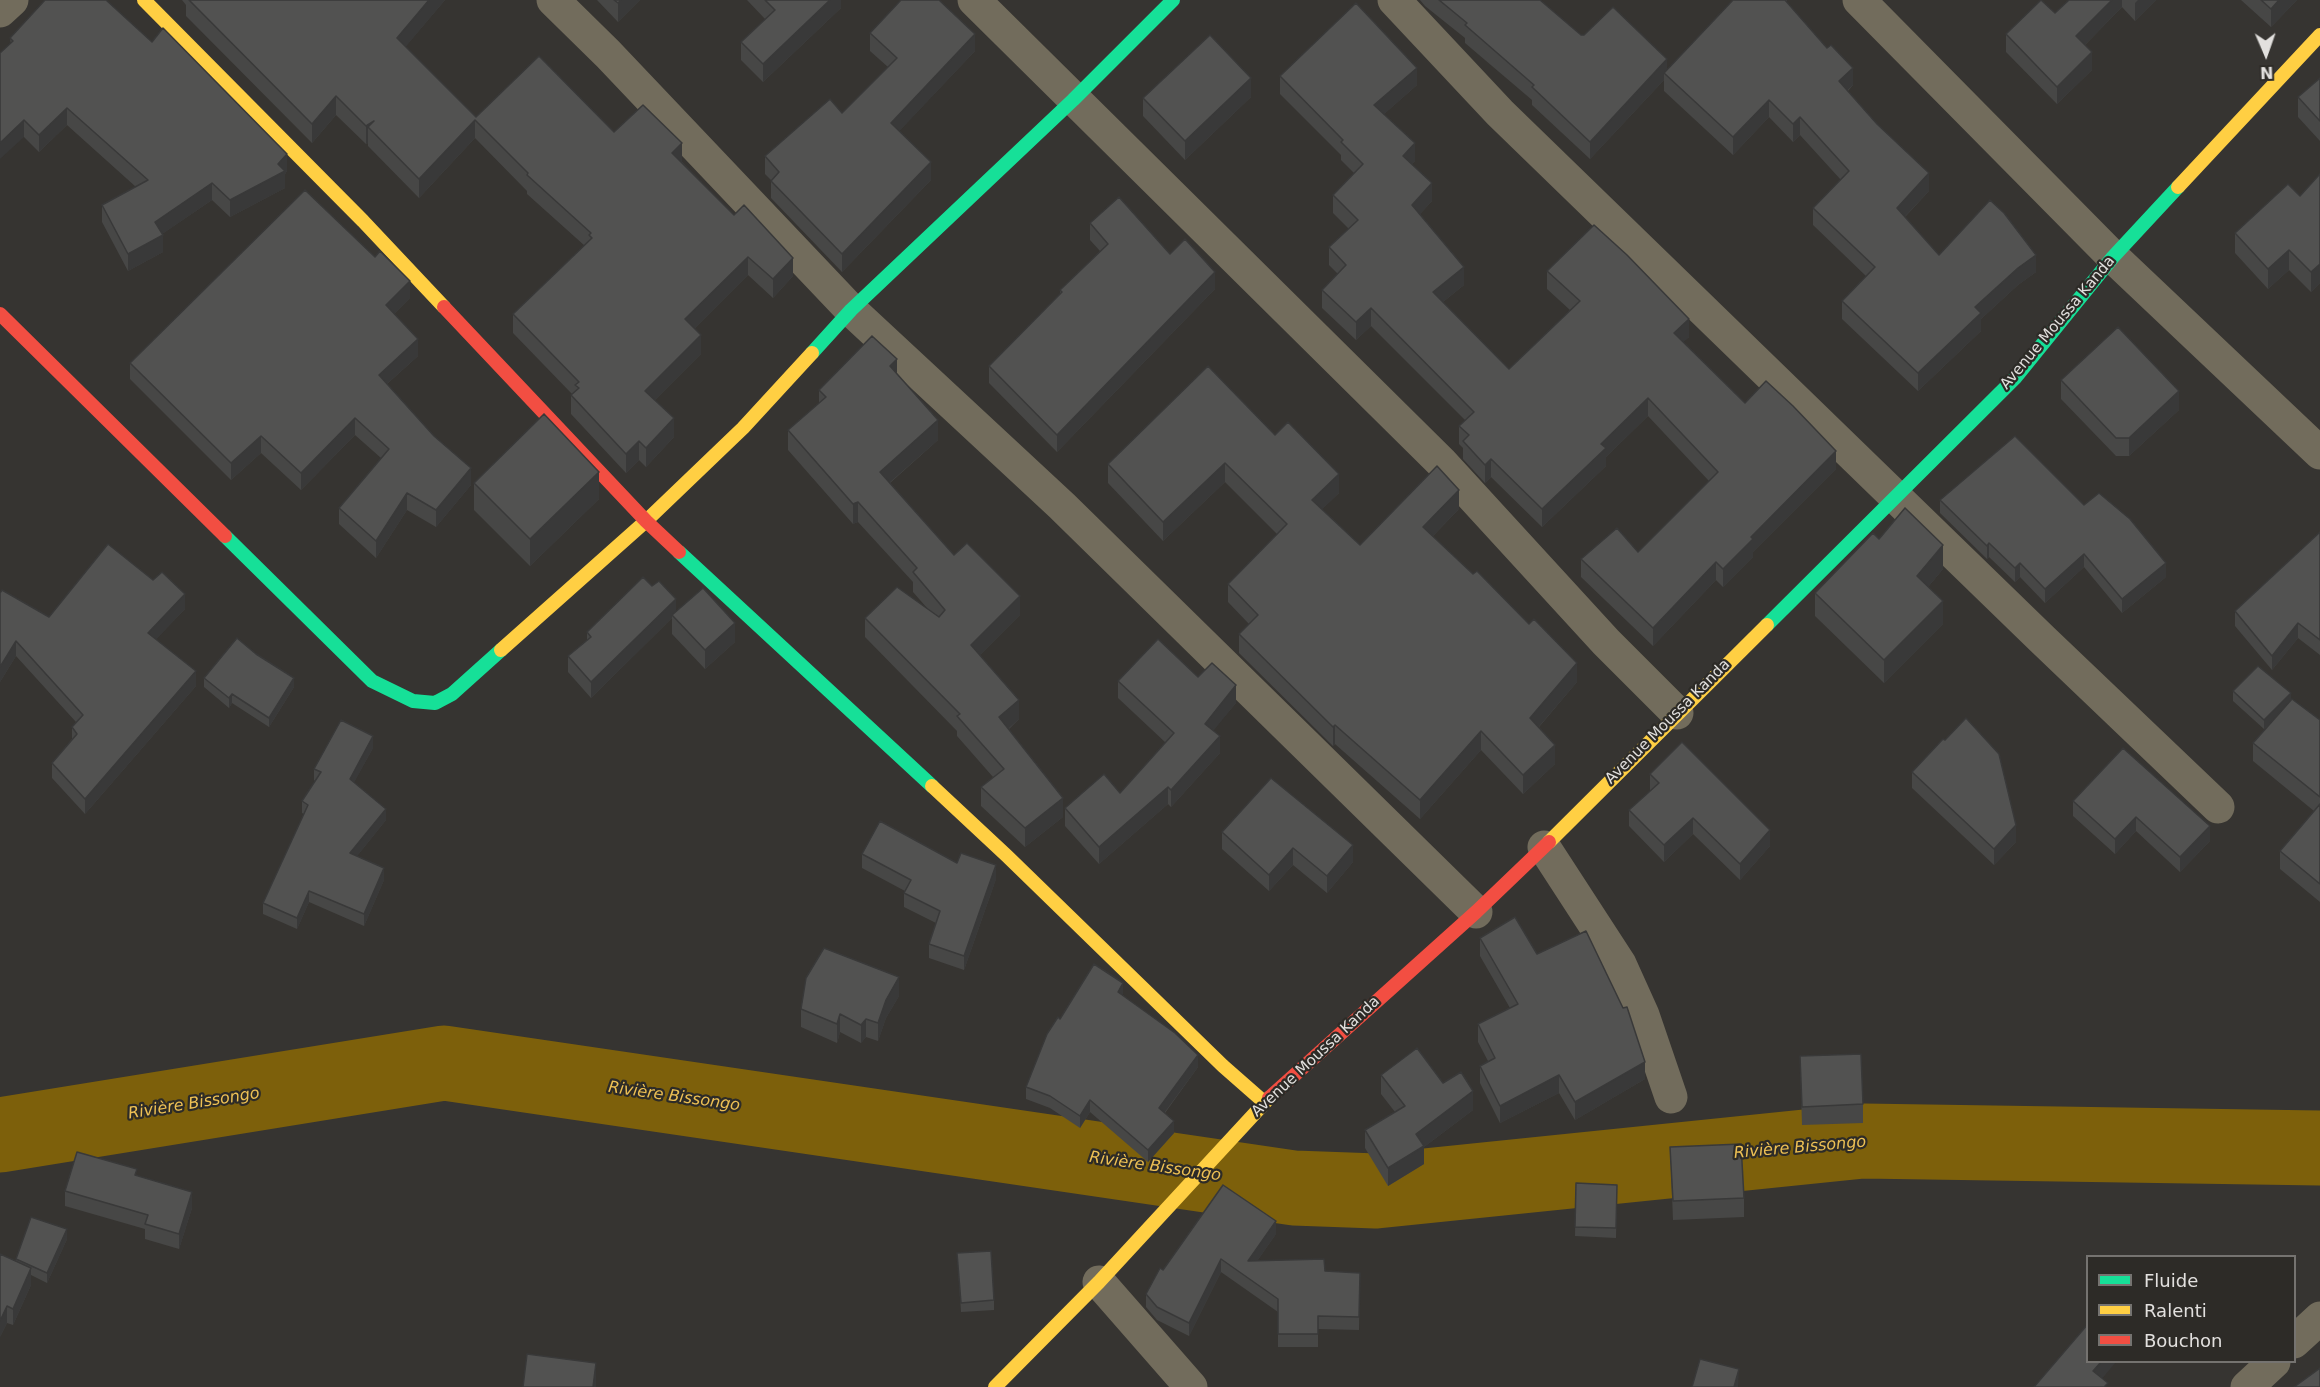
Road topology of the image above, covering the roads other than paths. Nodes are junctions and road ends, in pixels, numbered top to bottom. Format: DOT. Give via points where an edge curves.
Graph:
graph roads {
  1 [pos="12,0"];
  2 [pos="144,0"];
  3 [pos="553,0"];
  4 [pos="974,0"];
  5 [pos="1173,0"];
  6 [pos="1394,0"];
  7 [pos="1859,0"];
  8 [pos="0,11"];
  9 [pos="2320,35"];
  10 [pos="1073,100"];
  11 [pos="2113,256"];
  12 [pos="851,310"];
  13 [pos="0,314"];
  14 [pos="2320,453"];
  15 [pos="1896,497"];
  16 [pos="646,521"];
  17 [pos="1677,713"];
  18 [pos="2218,807"];
  19 [pos="1544,847"];
  20 [pos="1476,912"];
  21 [pos="1671,1097"];
  22 [pos="1264,1102"];
  23 [pos="1099,1282"];
  24 [pos="2320,1318"];
  25 [pos="2296,1341"];
  26 [pos="2273,1363"];
  27 [pos="995,1387"];
  28 [pos="1191,1387"];
  29 [pos="2247,1387"];
  1 -- 8 [label="street"];
  2 -- 16 [label="street" via="363,221"];
  3 -- 12 [label="street"];
  4 -- 10 [label="street"];
  5 -- 10 [label="street"];
  6 -- 15 [label="street" via="1500,113"];
  7 -- 11 [label="street"];
  9 -- 11 [label="street, Avenue Moussa Kanda"];
  10 -- 12 [label="street"];
  10 -- 17 [label="street" via="1441,462 1606,642"];
  11 -- 14 [label="street"];
  11 -- 15 [label="street, Avenue Moussa Kanda" via="2015,378"];
  12 -- 16 [label="street" via="743,428"];
  12 -- 20 [label="street" via="1062,506"];
  13 -- 16 [label="street" via="372,681 413,701 435,703 452,694"];
  15 -- 17 [label="street, Avenue Moussa Kanda"];
  15 -- 18 [label="street"];
  16 -- 22 [label="street"];
  17 -- 19 [label="street, Avenue Moussa Kanda"];
  19 -- 20 [label="street, Avenue Moussa Kanda"];
  19 -- 21 [label="street" via="1620,964 1643,1015"];
  20 -- 22 [label="street, Avenue Moussa Kanda"];
  22 -- 23 [label="street, Avenue Moussa Kanda"];
  23 -- 27 [label="street, Avenue Moussa Kanda"];
  23 -- 28 [label="street"];
  24 -- 25 [label="street"];
  26 -- 29 [label="street"];
}
